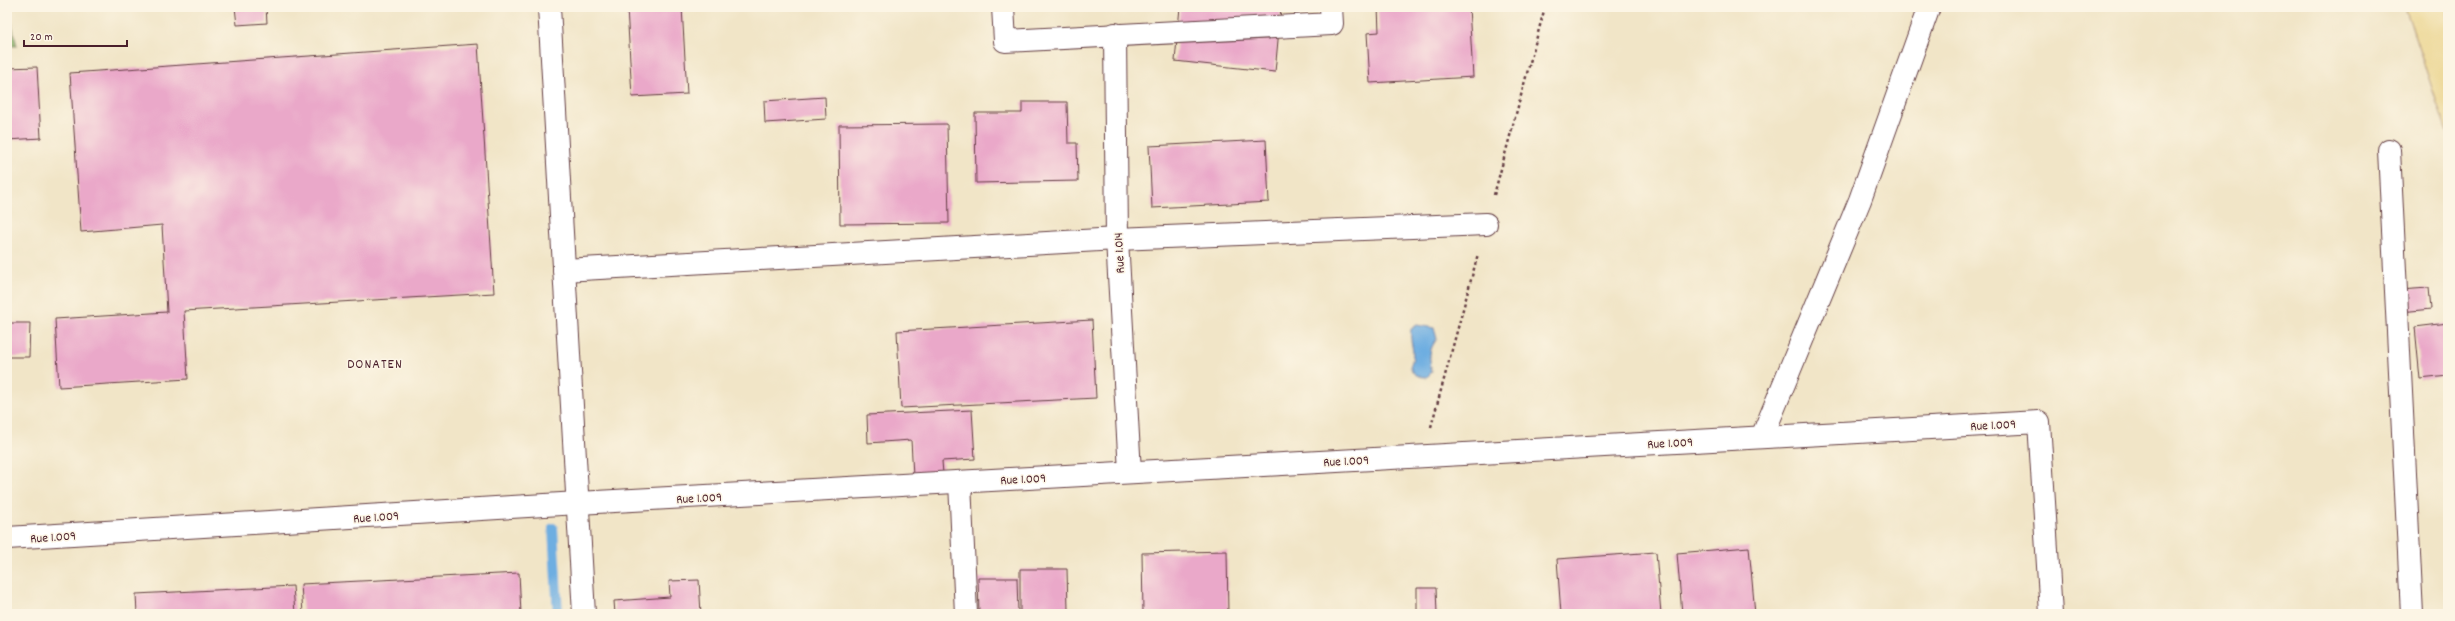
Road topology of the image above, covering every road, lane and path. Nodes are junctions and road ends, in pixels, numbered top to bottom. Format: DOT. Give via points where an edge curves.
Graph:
graph roads {
  1 [pos="549,7"];
  2 [pos="1003,7"];
  3 [pos="1331,7"];
  4 [pos="1929,7"];
  5 [pos="1115,34"];
  6 [pos="2389,150"];
  7 [pos="1486,224"];
  8 [pos="1117,239"];
  9 [pos="564,270"];
  10 [pos="1762,437"];
  11 [pos="1130,472"];
  12 [pos="960,482"];
  13 [pos="578,503"];
  14 [pos="7,538"];
  15 [pos="584,614"];
  16 [pos="966,614"];
  17 [pos="2051,614"];
  18 [pos="2412,614"];
  1 -- 9 [label="street"];
  2 -- 5 [label="street" via="1005,41"];
  3 -- 5 [label="street" via="1332,24"];
  4 -- 10 [label="street" via="1860,200"];
  5 -- 8 [label="street, Rue 1.014"];
  6 -- 18 [label="street"];
  7 -- 8 [label="street"];
  8 -- 9 [label="street"];
  8 -- 11 [label="street, Rue 1.014"];
  9 -- 13 [label="street"];
  10 -- 11 [label="street, Rue 1.009"];
  10 -- 17 [label="street, Rue 1.009" via="2039,422"];
  11 -- 12 [label="street, Rue 1.009"];
  12 -- 13 [label="street, Rue 1.009"];
  12 -- 16 [label="street"];
  13 -- 14 [label="street, Rue 1.009"];
  13 -- 15 [label="street"];
}
